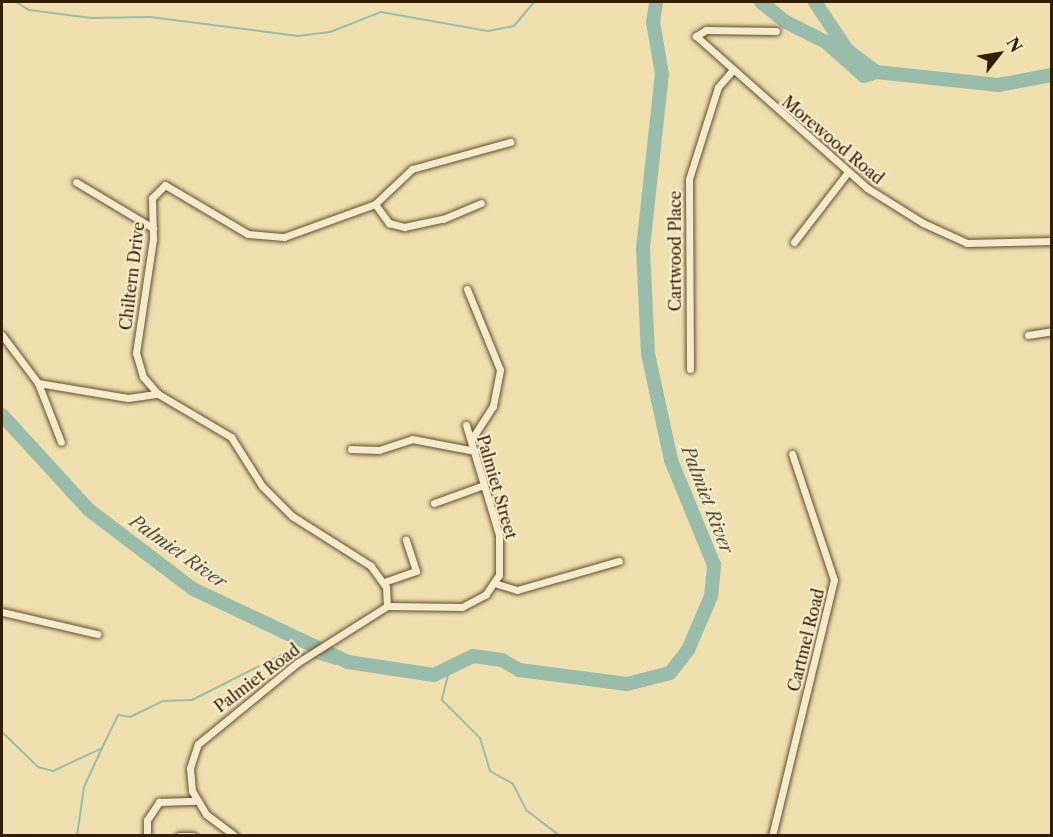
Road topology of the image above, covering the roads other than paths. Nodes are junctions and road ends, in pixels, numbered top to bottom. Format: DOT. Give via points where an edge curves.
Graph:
graph roads {
  1 [pos="776,31"];
  2 [pos="732,71"];
  3 [pos="510,142"];
  4 [pos="848,172"];
  5 [pos="76,182"];
  6 [pos="481,203"];
  7 [pos="375,204"];
  8 [pos="153,228"];
  9 [pos="1052,241"];
  10 [pos="794,242"];
  11 [pos="467,289"];
  12 [pos="1052,332"];
  13 [pos="1028,334"];
  14 [pos="2,335"];
  15 [pos="690,369"];
  16 [pos="38,383"];
  17 [pos="158,394"];
  18 [pos="466,425"];
  19 [pos="471,440"];
  20 [pos="61,442"];
  21 [pos="351,449"];
  22 [pos="475,451"];
  23 [pos="792,454"];
  24 [pos="484,485"];
  25 [pos="434,503"];
  26 [pos="406,540"];
  27 [pos="619,561"];
  28 [pos="384,582"];
  29 [pos="494,583"];
  30 [pos="387,606"];
  31 [pos="2,612"];
  32 [pos="97,634"];
  33 [pos="197,801"];
  34 [pos="147,836"];
  35 [pos="179,836"];
  36 [pos="193,836"];
  37 [pos="235,836"];
  38 [pos="772,836"];
  1 -- 2 [label="street, Morewood Road" via="697,32 700,44"];
  2 -- 4 [label="street, Morewood Road"];
  2 -- 15 [label="street, Cartwood Place" via="718,87 689,179"];
  3 -- 7 [label="street, Chiltern Drive" via="412,169"];
  4 -- 9 [label="street, Morewood Road" via="900,210 957,240"];
  4 -- 10 [label="street"];
  5 -- 8 [label="street"];
  6 -- 7 [label="street" via="443,219 396,227"];
  7 -- 8 [label="street, Chiltern Drive" via="324,226 268,238 240,230 161,185 152,198"];
  8 -- 17 [label="street, Chiltern Drive" via="136,353 143,377"];
  11 -- 19 [label="street" via="500,370 493,406"];
  12 -- 13 [label="street"];
  14 -- 16 [label="street"];
  16 -- 17 [label="street" via="128,398"];
  16 -- 20 [label="street"];
  17 -- 28 [label="street, Chiltern Drive" via="231,437 278,504 371,566"];
  18 -- 19 [label="street, Palmiet Street"];
  19 -- 22 [label="street, Palmiet Street"];
  21 -- 22 [label="street" via="379,450 412,439"];
  22 -- 24 [label="street, Palmiet Street"];
  23 -- 38 [label="street, Cartmel Road" via="834,580"];
  24 -- 25 [label="street"];
  24 -- 29 [label="street, Palmiet Street" via="501,549"];
  26 -- 28 [label="street" via="416,571"];
  27 -- 29 [label="street" via="517,590"];
  28 -- 30 [label="street"];
  29 -- 30 [label="street" via="462,607"];
  30 -- 33 [label="street, Palmiet Road" via="348,627 297,663 204,736 190,768"];
  31 -- 32 [label="street"];
  33 -- 34 [label="street" via="159,802 147,820"];
  33 -- 37 [label="street"];
  35 -- 36 [label="street"];
}
